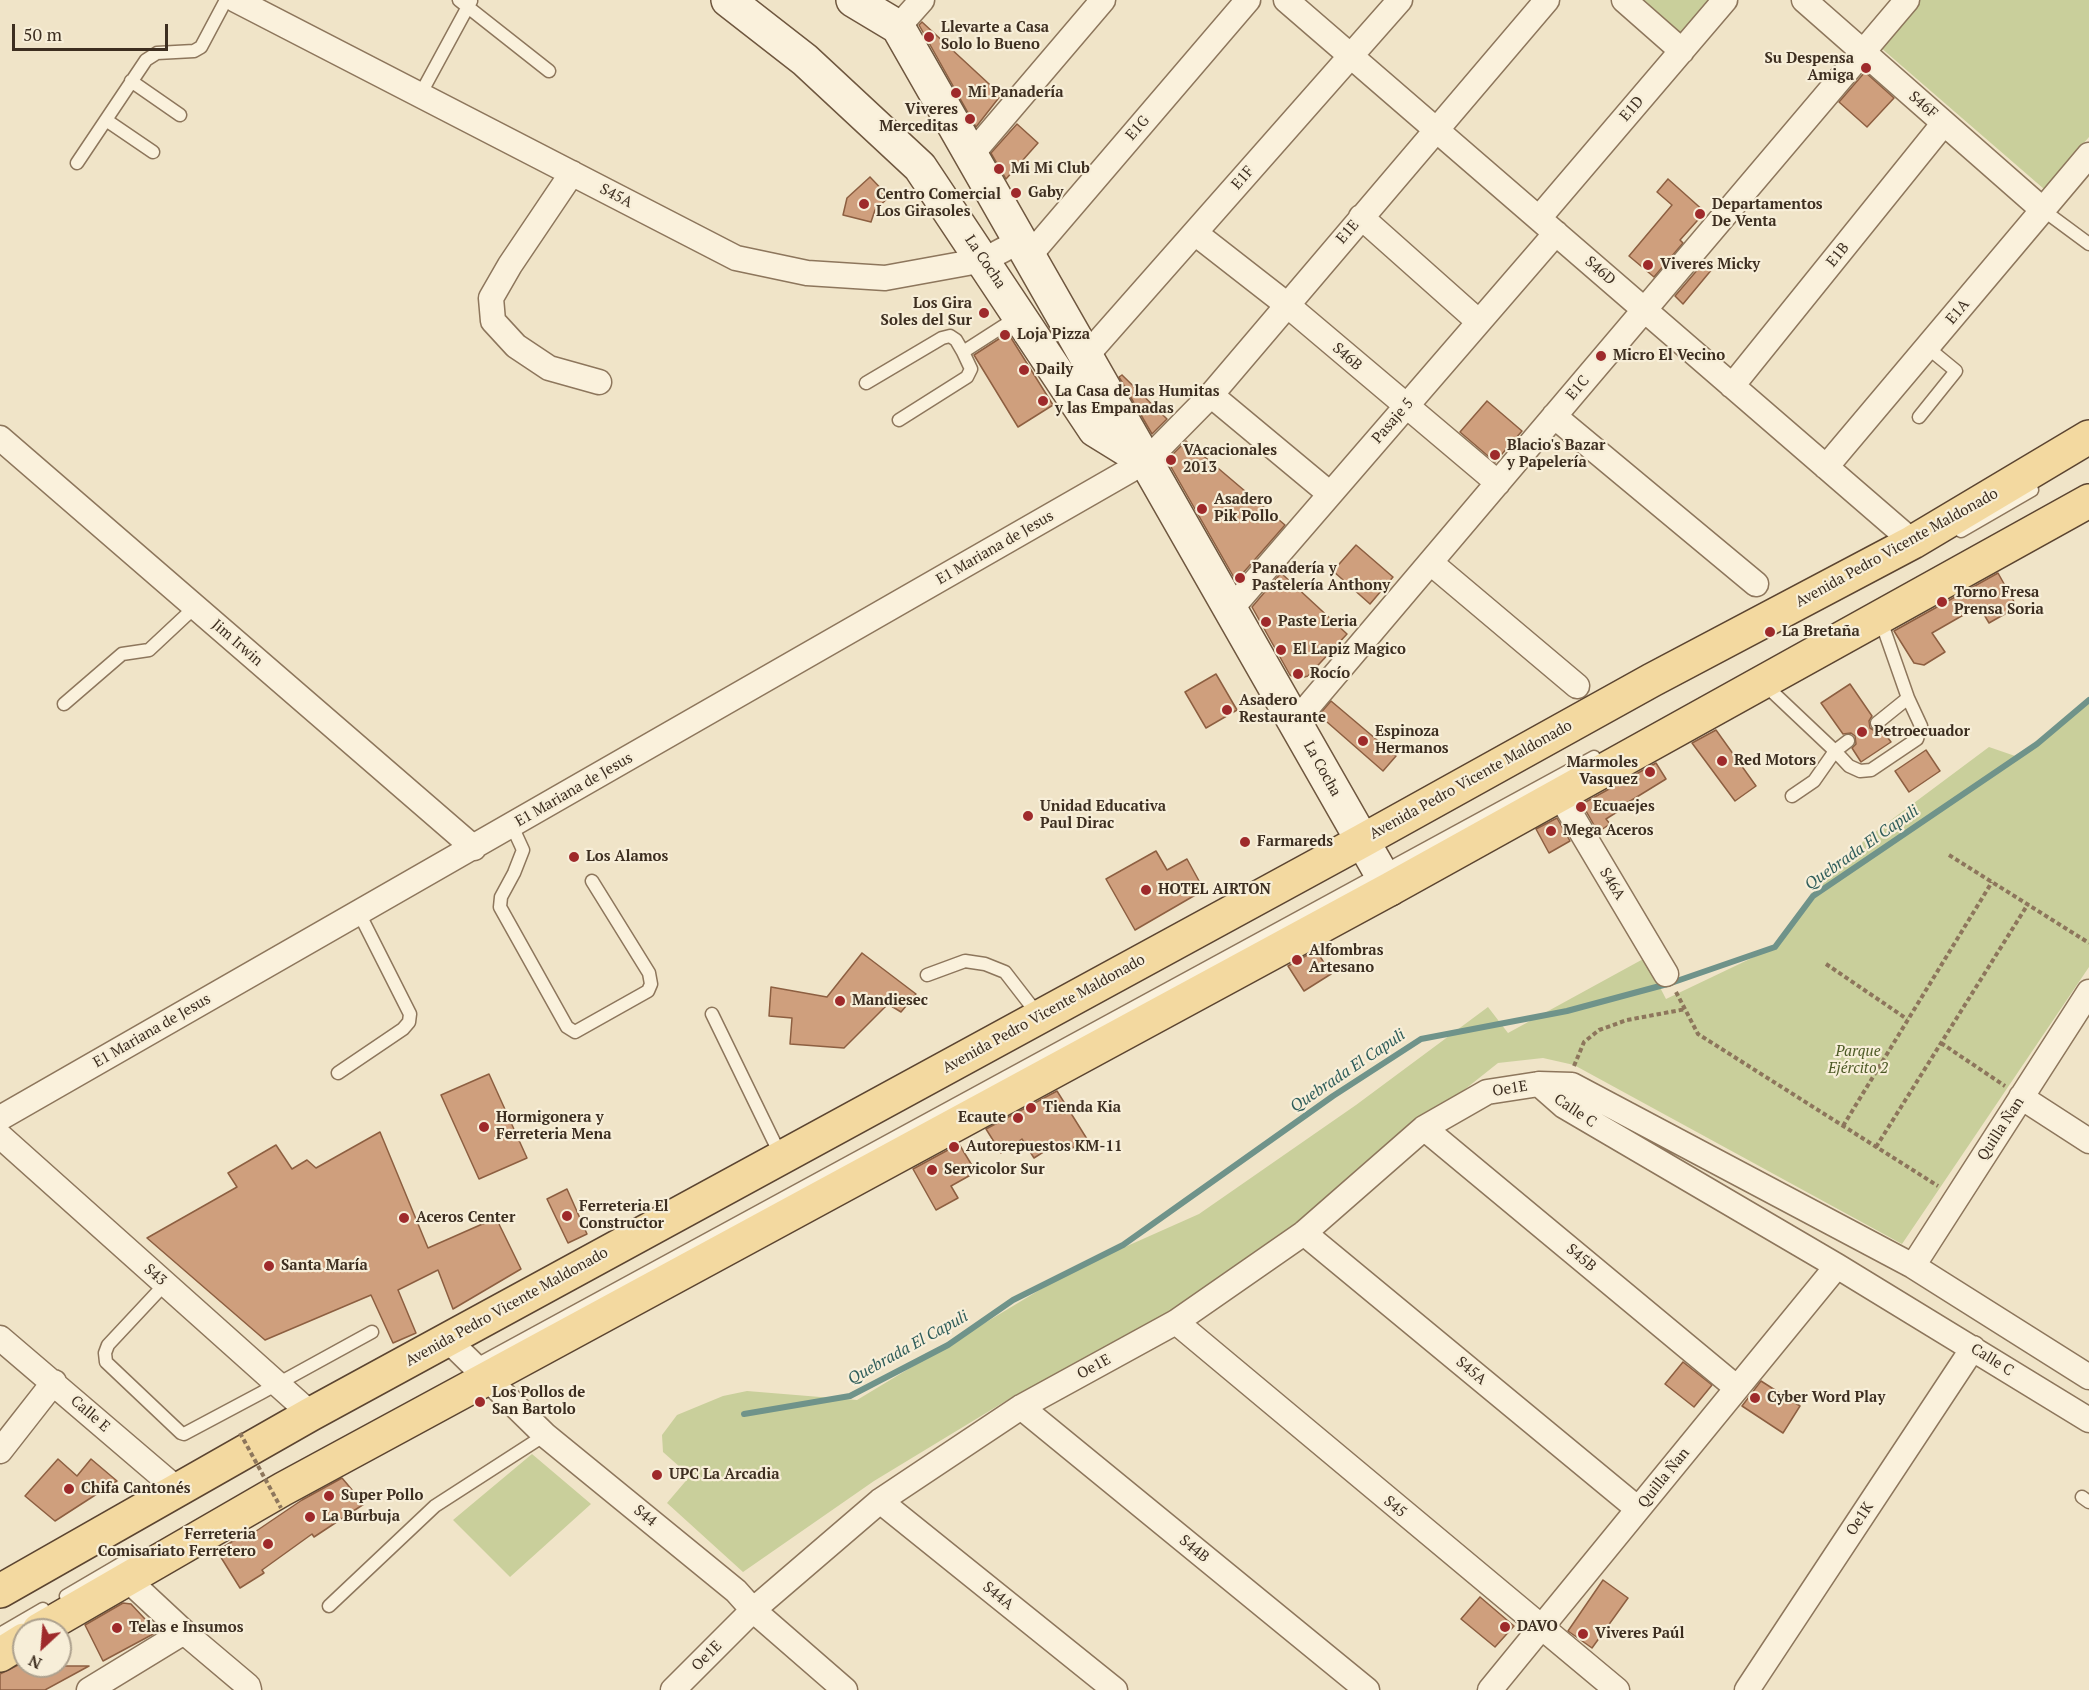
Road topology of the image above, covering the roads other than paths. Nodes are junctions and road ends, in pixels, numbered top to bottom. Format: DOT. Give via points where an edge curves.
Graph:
graph roads {
  1 [pos="226,0"];
  2 [pos="236,0"];
  3 [pos="728,0"];
  4 [pos="853,0"];
  5 [pos="922,0"];
  6 [pos="1103,0"];
  7 [pos="1248,0"];
  8 [pos="1286,0"];
  9 [pos="1400,0"];
  10 [pos="1547,0"];
  11 [pos="1624,0"];
  12 [pos="1725,0"];
  13 [pos="1804,0"];
  14 [pos="1907,0"];
  15 [pos="466,3"];
  16 [pos="898,27"];
  17 [pos="1682,51"];
  18 [pos="1863,52"];
  19 [pos="1351,56"];
  20 [pos="549,71"];
  21 [pos="131,81"];
  22 [pos="420,95"];
  23 [pos="180,115"];
  24 [pos="106,120"];
  25 [pos="1944,123"];
  26 [pos="1436,129"];
  27 [pos="153,152"];
  28 [pos="971,155"];
  29 [pos="2089,155"];
  30 [pos="77,163"];
  31 [pos="572,173"];
  32 [pos="2043,210"];
  33 [pos="1361,217"];
  34 [pos="1547,226"];
  35 [pos="1196,233"];
  36 [pos="2089,244"];
  37 [pos="1025,248"];
  38 [pos="984,260"];
  39 [pos="1286,304"];
  40 [pos="1645,310"];
  41 [pos="1020,316"];
  42 [pos="1479,322"];
  43 [pos="1928,348"];
  44 [pos="963,352"];
  45 [pos="1086,356"];
  46 [pos="599,382"];
  47 [pos="866,383"];
  48 [pos="1732,386"];
  49 [pos="1211,394"];
  50 [pos="1405,406"];
  51 [pos="1554,416"];
  52 [pos="1918,417"];
  53 [pos="899,420"];
  54 [pos="2089,437"];
  55 [pos="0,438"];
  56 [pos="1146,461"];
  57 [pos="1826,467"];
  58 [pos="1498,483"];
  59 [pos="2042,484"];
  60 [pos="2089,487"];
  61 [pos="1330,494"];
  62 [pos="2089,501"];
  63 [pos="1949,538"];
  64 [pos="1912,550"];
  65 [pos="1431,562"];
  66 [pos="1756,584"];
  67 [pos="195,607"];
  68 [pos="1231,609"];
  69 [pos="1879,610"];
  70 [pos="1770,632"];
  71 [pos="1762,682"];
  72 [pos="1577,686"];
  73 [pos="1908,698"];
  74 [pos="64,704"];
  75 [pos="1295,722"];
  76 [pos="1877,723"];
  77 [pos="1848,741"];
  78 [pos="1606,751"];
  79 [pos="1835,751"];
  80 [pos="1559,794"];
  81 [pos="1792,795"];
  82 [pos="512,826"];
  83 [pos="474,848"];
  84 [pos="1374,861"];
  85 [pos="592,881"];
  86 [pos="359,913"];
  87 [pos="1666,974"];
  88 [pos="927,975"];
  89 [pos="2089,992"];
  90 [pos="712,1014"];
  91 [pos="1039,1017"];
  92 [pos="338,1074"];
  93 [pos="1539,1084"];
  94 [pos="2021,1097"];
  95 [pos="0,1118"];
  96 [pos="1424,1128"];
  97 [pos="0,1136"];
  98 [pos="2089,1140"];
  99 [pos="782,1157"];
  100 [pos="1304,1233"];
  101 [pos="614,1264"];
  102 [pos="1837,1266"];
  103 [pos="1913,1266"];
  104 [pos="165,1284"];
  105 [pos="1176,1322"];
  106 [pos="372,1332"];
  107 [pos="0,1338"];
  108 [pos="452,1344"];
  109 [pos="1973,1348"];
  110 [pos="474,1373"];
  111 [pos="2089,1377"];
  112 [pos="54,1382"];
  113 [pos="276,1383"];
  114 [pos="1737,1388"];
  115 [pos="1021,1407"];
  116 [pos="310,1414"];
  117 [pos="2089,1420"];
  118 [pos="545,1435"];
  119 [pos="0,1451"];
  120 [pos="178,1491"];
  121 [pos="880,1502"];
  122 [pos="1638,1509"];
  123 [pos="146,1549"];
  124 [pos="126,1578"];
  125 [pos="0,1591"];
  126 [pos="0,1606"];
  127 [pos="329,1606"];
  128 [pos="753,1610"];
  129 [pos="59,1618"];
  130 [pos="1540,1629"];
  131 [pos="184,1632"];
  132 [pos="0,1634"];
  133 [pos="89,1690"];
  134 [pos="249,1690"];
  135 [pos="673,1690"];
  136 [pos="846,1690"];
  137 [pos="1115,1690"];
  138 [pos="1368,1690"];
  139 [pos="1490,1690"];
  140 [pos="1617,1690"];
  141 [pos="1747,1690"];
  1 -- 21 [label="lane" via="201,47 194,51 157,53 146,60"];
  2 -- 22 [label="street, S45A"];
  3 -- 38 [label="street, La Cocha" via="805,60 920,166"];
  4 -- 16 [label="street, La Cocha"];
  5 -- 16 [label="street"];
  6 -- 28 [label="street"];
  7 -- 37 [label="street, E1G"];
  8 -- 19 [label="street, S46D"];
  9 -- 19 [label="street, E1F"];
  10 -- 26 [label="street, E1E"];
  11 -- 17 [label="street"];
  12 -- 17 [label="street, E1D"];
  13 -- 18 [label="street, S46F"];
  14 -- 18 [label="street, E1C"];
  15 -- 20 [label="lane"];
  15 -- 22 [label="lane"];
  16 -- 28 [label="street, La Cocha"];
  17 -- 34 [label="street, E1D"];
  18 -- 25 [label="street, S46F"];
  18 -- 40 [label="street, E1C"];
  19 -- 26 [label="street, S46D"];
  19 -- 35 [label="street, E1F"];
  21 -- 23 [label="lane"];
  21 -- 24 [label="lane"];
  22 -- 31 [label="street, S45A"];
  24 -- 27 [label="lane"];
  24 -- 30 [label="lane"];
  25 -- 32 [label="street, S46F"];
  25 -- 48 [label="street, E1B"];
  26 -- 33 [label="street, E1E"];
  26 -- 34 [label="street, S46D"];
  28 -- 37 [label="street, La Cocha"];
  29 -- 32 [label="street, E1A"];
  31 -- 38 [label="street, S45A" via="736,258 797,271 885,278"];
  31 -- 46 [label="street" via="491,298 493,321 516,346 549,368"];
  32 -- 36 [label="lane"];
  32 -- 43 [label="street, E1A"];
  33 -- 39 [label="street, E1E"];
  33 -- 42 [label="street"];
  34 -- 40 [label="street, S46D"];
  34 -- 42 [label="street, Pasaje 5"];
  35 -- 39 [label="street, S46B"];
  35 -- 45 [label="street, E1F"];
  37 -- 38 [label="street, S45A"];
  37 -- 45 [label="street, La Cocha"];
  38 -- 41 [label="street, La Cocha"];
  39 -- 49 [label="street, E1E"];
  39 -- 50 [label="street, S46B"];
  40 -- 48 [label="street, S46D"];
  40 -- 51 [label="street, E1C"];
  41 -- 44 [label="lane"];
  41 -- 56 [label="street, La Cocha" via="1095,430"];
  42 -- 50 [label="street, Pasaje 5"];
  43 -- 52 [label="lane" via="1956,371"];
  43 -- 57 [label="street, E1A"];
  44 -- 47 [label="lane" via="950,336 942,338"];
  44 -- 53 [label="lane" via="970,369 967,377"];
  45 -- 56 [label="street, La Cocha"];
  48 -- 57 [label="street, S46D"];
  49 -- 56 [label="street, E1E"];
  49 -- 61 [label="street"];
  50 -- 58 [label="street, S46B"];
  50 -- 61 [label="street, Pasaje 5"];
  51 -- 58 [label="street, E1C"];
  51 -- 66 [label="street"];
  54 -- 64 [label="main road, Avenida Pedro Vicente Maldonado"];
  55 -- 67 [label="street, Jim Irwin"];
  56 -- 68 [label="street, La Cocha"];
  56 -- 82 [label="street, E1 Mariana de Jesus"];
  57 -- 64 [label="street, S46D"];
  58 -- 65 [label="street, E1C"];
  59 -- 63 [label="lane"];
  60 -- 69 [label="lane"];
  61 -- 68 [label="street, Pasaje 5"];
  62 -- 69 [label="main road, Avenida Pedro Vicente Maldonado"];
  64 -- 70 [label="lane"];
  64 -- 84 [label="main road, Avenida Pedro Vicente Maldonado" via="1652,680"];
  65 -- 72 [label="street"];
  65 -- 75 [label="street, E1C"];
  67 -- 74 [label="lane" via="149,650 122,654"];
  67 -- 83 [label="street, Jim Irwin"];
  68 -- 75 [label="street, La Cocha"];
  69 -- 71 [label="main road, Avenida Pedro Vicente Maldonado"];
  69 -- 73 [label="lane"];
  71 -- 79 [label="lane"];
  71 -- 80 [label="main road, Avenida Pedro Vicente Maldonado"];
  73 -- 76 [label="lane"];
  73 -- 79 [label="lane" via="1921,726 1917,739 1871,770 1849,766"];
  75 -- 84 [label="street, La Cocha"];
  77 -- 79 [label="lane"];
  78 -- 84 [label="lane"];
  79 -- 81 [label="lane" via="1814,781"];
  80 -- 84 [label="main road, Avenida Pedro Vicente Maldonado"];
  80 -- 87 [label="street, S46A"];
  82 -- 83 [label="street, E1 Mariana de Jesus"];
  82 -- 85 [label="lane" via="523,850 501,897 501,907 567,1027 575,1032 648,991 651,984 650,974"];
  83 -- 86 [label="street, E1 Mariana de Jesus"];
  84 -- 91 [label="main road, Avenida Pedro Vicente Maldonado"];
  84 -- 110 [label="main road, Avenida Pedro Vicente Maldonado"];
  86 -- 92 [label="lane" via="410,1014 409,1022"];
  86 -- 95 [label="street, E1 Mariana de Jesus"];
  88 -- 91 [label="lane" via="965,960 985,964 1005,972"];
  89 -- 94 [label="street, Quilla Ñan"];
  90 -- 99 [label="lane"];
  91 -- 99 [label="main road, Avenida Pedro Vicente Maldonado"];
  93 -- 96 [label="street, Oe1E" via="1488,1092"];
  93 -- 102 [label="street, Calle C" via="1564,1106"];
  93 -- 103 [label="street, Calle C" via="1572,1085"];
  94 -- 98 [label="street"];
  94 -- 103 [label="street, Quilla Ñan"];
  96 -- 100 [label="street, Oe1E"];
  96 -- 114 [label="street, S45B"];
  97 -- 104 [label="street, S43"];
  99 -- 108 [label="main road, Avenida Pedro Vicente Maldonado"];
  100 -- 105 [label="street, Oe1E"];
  100 -- 122 [label="street, S45A"];
  101 -- 108 [label="lane"];
  102 -- 109 [label="street, Calle C"];
  102 -- 114 [label="street, Quilla Ñan"];
  103 -- 111 [label="street, Calle C"];
  104 -- 113 [label="street, S43"];
  104 -- 113 [label="lane" via="105,1353 106,1362 177,1430 184,1434"];
  105 -- 115 [label="street, Oe1E"];
  105 -- 130 [label="street, S45"];
  106 -- 113 [label="lane"];
  107 -- 112 [label="street, Calle E"];
  108 -- 110 [label="street, S44"];
  108 -- 116 [label="main road, Avenida Pedro Vicente Maldonado"];
  108 -- 126 [label="lane" via="154,1513"];
  109 -- 117 [label="street, Calle C"];
  109 -- 141 [label="street, Oe1K"];
  110 -- 118 [label="street, S44"];
  110 -- 124 [label="main road, Avenida Pedro Vicente Maldonado" via="283,1489"];
  112 -- 119 [label="street"];
  112 -- 120 [label="street, Calle E"];
  113 -- 116 [label="street, S43"];
  114 -- 122 [label="street, Quilla Ñan"];
  115 -- 121 [label="street, Oe1E"];
  115 -- 138 [label="street, S44B"];
  116 -- 120 [label="main road, Avenida Pedro Vicente Maldonado"];
  118 -- 127 [label="lane" via="435,1506"];
  118 -- 128 [label="street, S44" via="736,1591"];
  120 -- 125 [label="main road, Avenida Pedro Vicente Maldonado"];
  121 -- 128 [label="street, Oe1E"];
  121 -- 137 [label="street, S44A"];
  122 -- 130 [label="street, Quilla Ñan"];
  123 -- 132 [label="lane"];
  124 -- 129 [label="main road, Avenida Pedro Vicente Maldonado"];
  124 -- 131 [label="street"];
  128 -- 135 [label="street, Oe1E"];
  128 -- 136 [label="street, S44"];
  130 -- 139 [label="street, Quilla Ñan"];
  130 -- 140 [label="street, S45"];
  131 -- 133 [label="street"];
  131 -- 134 [label="street"];
}
